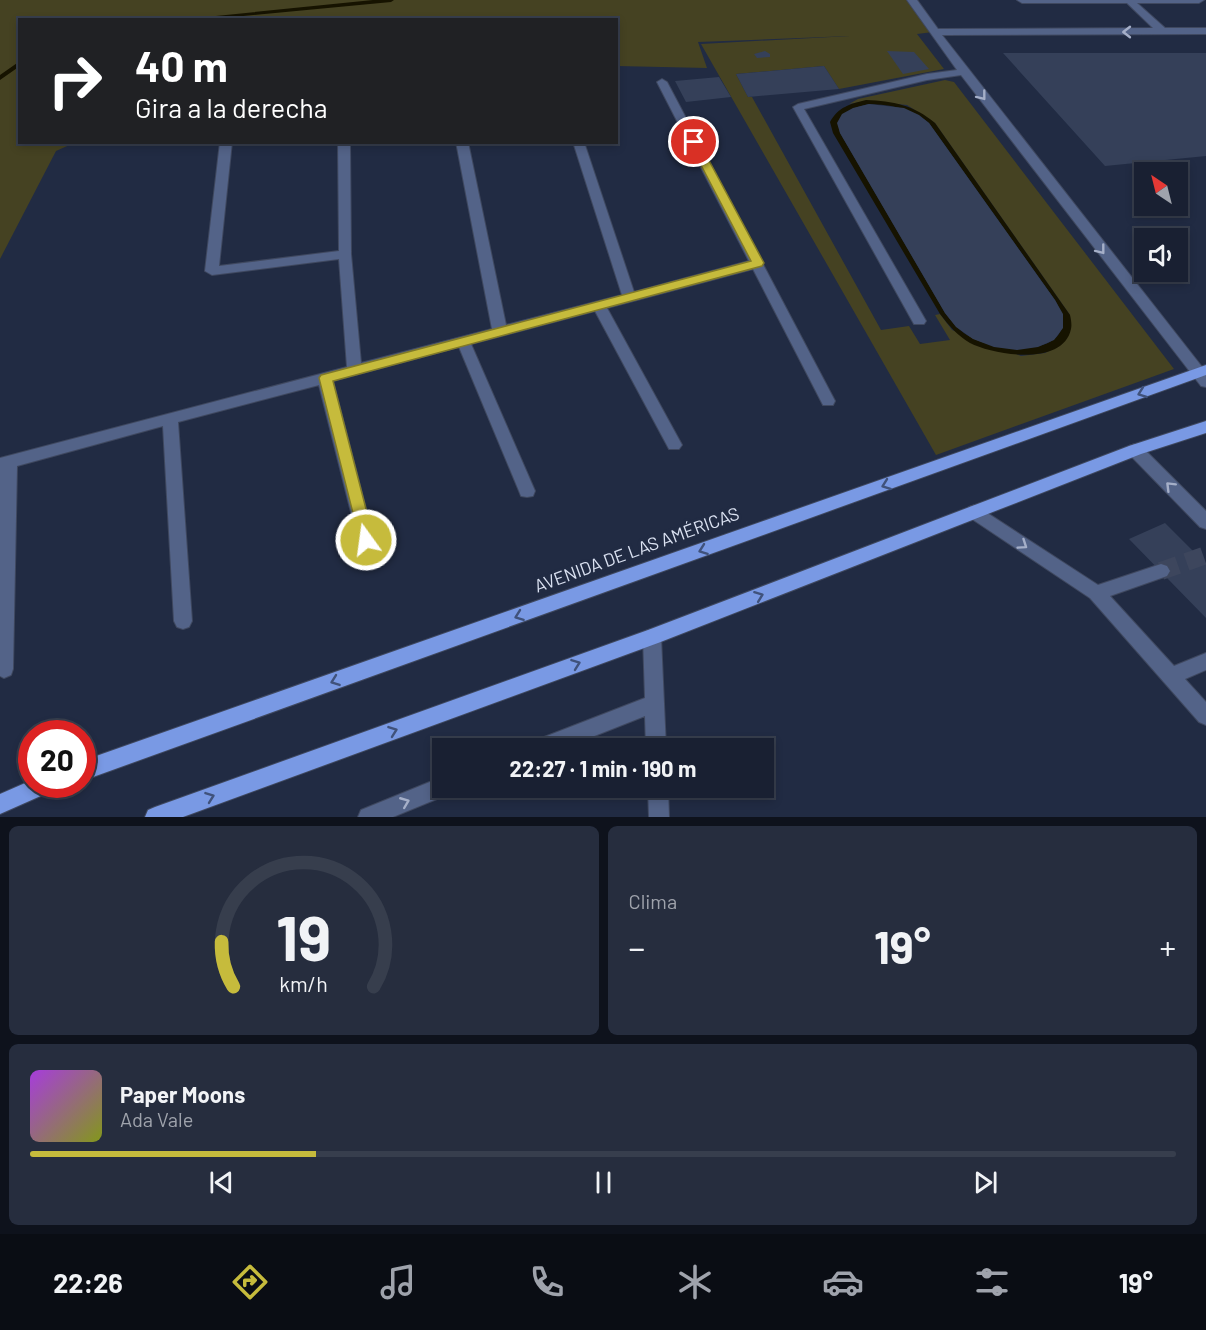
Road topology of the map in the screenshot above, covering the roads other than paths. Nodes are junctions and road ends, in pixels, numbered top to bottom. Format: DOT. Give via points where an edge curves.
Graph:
graph roads {
  1 [pos="912,0"];
  2 [pos="1022,0"];
  3 [pos="1199,0"];
  4 [pos="1130,1"];
  5 [pos="1206,31"];
  6 [pos="933,32"];
  7 [pos="1163,32"];
  8 [pos="964,72"];
  9 [pos="662,82"];
  10 [pos="226,144"];
  11 [pos="344,144"];
  12 [pos="462,144"];
  13 [pos="579,144"];
  14 [pos="345,254"];
  15 [pos="758,263"];
  16 [pos="629,297"];
  17 [pos="599,305"];
  18 [pos="919,321"];
  19 [pos="500,332"];
  20 [pos="463,341"];
  21 [pos="354,370"];
  22 [pos="1203,375"];
  23 [pos="326,378"];
  24 [pos="828,401"];
  25 [pos="170,419"];
  26 [pos="1206,427"];
  27 [pos="674,445"];
  28 [pos="1135,450"];
  29 [pos="4,463"];
  30 [pos="527,490"];
  31 [pos="975,512"];
  32 [pos="1206,522"];
  33 [pos="366,540"];
  34 [pos="1161,571"];
  35 [pos="1096,593"];
  36 [pos="183,621"];
  37 [pos="652,637"];
  38 [pos="1206,661"];
  39 [pos="4,669"];
  40 [pos="1170,677"];
  41 [pos="654,703"];
  42 [pos="1206,716"];
  43 [pos="566,738"];
  44 [pos="656,738"];
  45 [pos="96,766"];
  46 [pos="432,792"];
  47 [pos="18,796"];
  48 [pos="658,798"];
  49 [pos="0,804"];
  50 [pos="155,817"];
  51 [pos="368,817"];
  52 [pos="659,817"];
  1 -- 6 [label="street"];
  2 -- 4 [label="street"];
  3 -- 4 [label="street"];
  4 -- 7 [label="street"];
  5 -- 7 [label="street"];
  7 -- 6 [label="street, one-way"];
  6 -- 8 [label="street"];
  8 -- 18 [label="street" via="798,107"];
  8 -- 22 [label="street, one-way"];
  9 -- 15 [label="street"];
  10 -- 14 [label="street" via="212,271"];
  11 -- 14 [label="street"];
  12 -- 19 [label="street"];
  13 -- 16 [label="street"];
  14 -- 21 [label="street"];
  15 -- 16 [label="street"];
  15 -- 24 [label="street"];
  16 -- 17 [label="street"];
  17 -- 19 [label="street"];
  17 -- 27 [label="street"];
  19 -- 20 [label="street"];
  20 -- 21 [label="street"];
  20 -- 30 [label="street"];
  21 -- 23 [label="street"];
  22 -- 45 [label="main road, AVENIDA DE LAS AMÉRICAS, one-way"];
  23 -- 25 [label="street"];
  23 -- 33 [label="street"];
  25 -- 29 [label="street"];
  25 -- 36 [label="street"];
  26 -- 28 [label="main road"];
  28 -- 31 [label="main road"];
  32 -- 28 [label="street, one-way"];
  29 -- 39 [label="street"];
  31 -- 35 [label="street, one-way"];
  37 -- 31 [label="main road, one-way"];
  34 -- 35 [label="street"];
  35 -- 40 [label="street"];
  37 -- 41 [label="street"];
  50 -- 37 [label="main road, one-way"];
  38 -- 40 [label="street"];
  40 -- 42 [label="street"];
  41 -- 43 [label="street"];
  41 -- 44 [label="street"];
  51 -- 46 [label="street, one-way"];
  47 -- 49 [label="main road"];
  48 -- 52 [label="street"];
}
